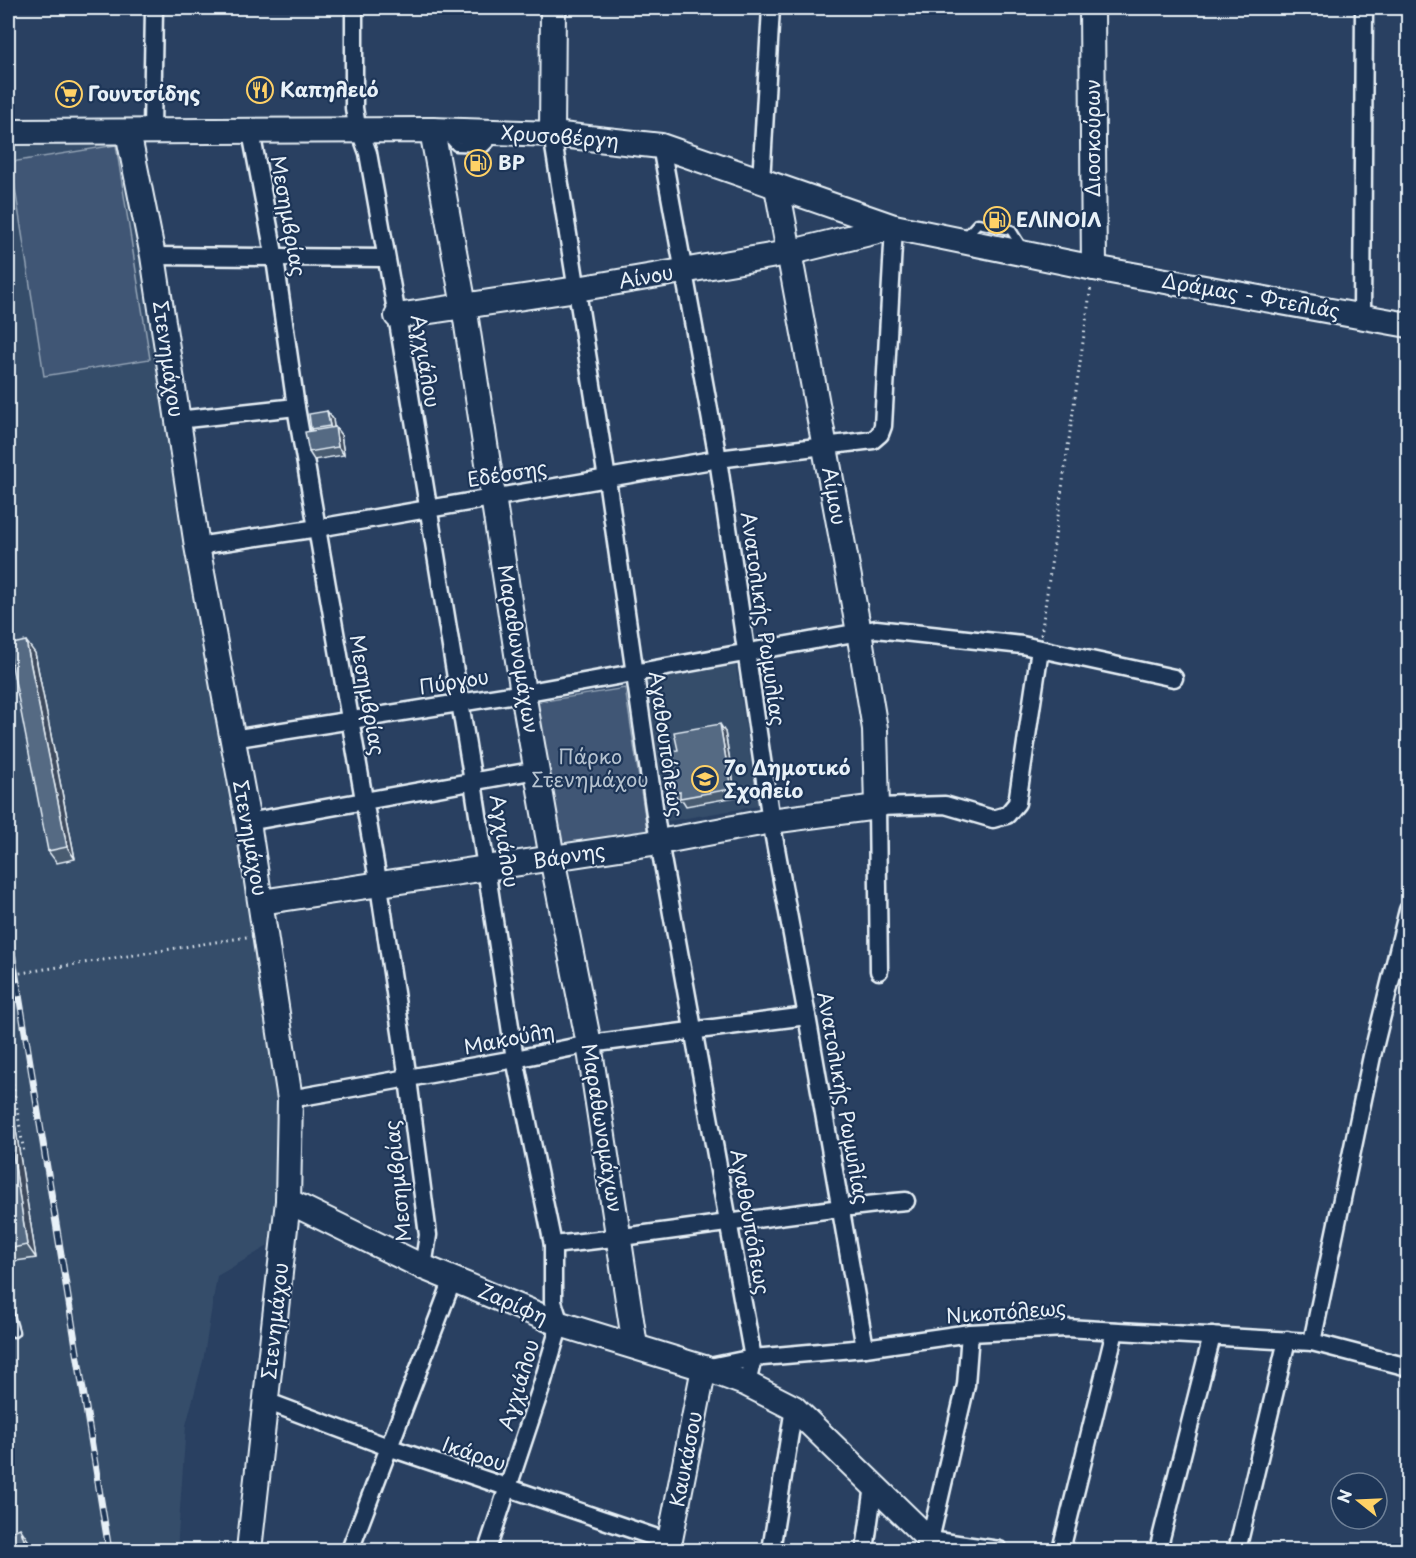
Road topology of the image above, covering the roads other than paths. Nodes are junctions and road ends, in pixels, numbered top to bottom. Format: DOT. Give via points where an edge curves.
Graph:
graph roads {
  1 [pos="154,8"];
  2 [pos="354,8"];
  3 [pos="553,8"];
  4 [pos="771,8"];
  5 [pos="1092,8"];
  6 [pos="1364,8"];
  7 [pos="360,130"];
  8 [pos="437,130"];
  9 [pos="152,131"];
  10 [pos="8,132"];
  11 [pos="128,132"];
  12 [pos="251,132"];
  13 [pos="552,134"];
  14 [pos="661,146"];
  15 [pos="769,184"];
  16 [pos="894,227"];
  17 [pos="788,253"];
  18 [pos="153,256"];
  19 [pos="386,258"];
  20 [pos="275,259"];
  21 [pos="1094,268"];
  22 [pos="684,270"];
  23 [pos="577,289"];
  24 [pos="464,306"];
  25 [pos="397,316"];
  26 [pos="1362,316"];
  27 [pos="1408,325"];
  28 [pos="296,406"];
  29 [pos="177,420"];
  30 [pos="824,444"];
  31 [pos="717,459"];
  32 [pos="607,478"];
  33 [pos="494,496"];
  34 [pos="428,508"];
  35 [pos="318,528"];
  36 [pos="197,546"];
  37 [pos="859,632"];
  38 [pos="1040,649"];
  39 [pos="747,653"];
  40 [pos="634,673"];
  41 [pos="1174,678"];
  42 [pos="523,693"];
  43 [pos="461,702"];
  44 [pos="350,720"];
  45 [pos="232,739"];
  46 [pos="537,770"];
  47 [pos="473,782"];
  48 [pos="364,802"];
  49 [pos="877,807"];
  50 [pos="771,821"];
  51 [pos="248,822"];
  52 [pos="660,842"];
  53 [pos="552,858"];
  54 [pos="487,869"];
  55 [pos="379,886"];
  56 [pos="261,902"];
  57 [pos="1408,910"];
  58 [pos="879,971"];
  59 [pos="807,1016"];
  60 [pos="695,1031"];
  61 [pos="589,1044"];
  62 [pos="515,1059"];
  63 [pos="408,1079"];
  64 [pos="290,1099"];
  65 [pos="288,1201"];
  66 [pos="906,1201"];
  67 [pos="840,1207"];
  68 [pos="729,1223"];
  69 [pos="620,1238"];
  70 [pos="554,1245"];
  71 [pos="423,1266"];
  72 [pos="453,1279"];
  73 [pos="8,1312"];
  74 [pos="560,1324"];
  75 [pos="1115,1331"];
  76 [pos="14,1332"];
  77 [pos="970,1333"];
  78 [pos="1212,1336"];
  79 [pos="1287,1340"];
  80 [pos="1312,1342"];
  81 [pos="634,1346"];
  82 [pos="865,1348"];
  83 [pos="753,1358"];
  84 [pos="1408,1367"];
  85 [pos="704,1368"];
  86 [pos="747,1384"];
  87 [pos="266,1401"];
  88 [pos="794,1408"];
  89 [pos="388,1447"];
  90 [pos="874,1486"];
  91 [pos="509,1488"];
  92 [pos="935,1545"];
  93 [pos="669,1546"];
  94 [pos="249,1551"];
  95 [pos="350,1551"];
  96 [pos="487,1551"];
  97 [pos="771,1551"];
  98 [pos="865,1551"];
  99 [pos="999,1551"];
  100 [pos="1061,1551"];
  101 [pos="1158,1551"];
  102 [pos="1237,1551"];
  1 -- 9 [label="street"];
  2 -- 7 [label="street, Αγχιάλου" via="354,108"];
  3 -- 13 [label="street"];
  4 -- 15 [label="street"];
  5 -- 21 [label="street, Διοσκούρων"];
  6 -- 26 [label="street"];
  7 -- 8 [label="street, Χρυσοβέργη"];
  7 -- 12 [label="street, Χρυσοβέργη"];
  7 -- 19 [label="street, Αγχιάλου" via="368,153"];
  8 -- 13 [label="street, Χρυσοβέργη"];
  8 -- 24 [label="street, Μαραθωνομάχων"];
  9 -- 11 [label="street, Χρυσοβέργη"];
  9 -- 12 [label="street, Χρυσοβέργη"];
  10 -- 11 [label="street, Χρυσοβέργη"];
  11 -- 18 [label="street, Στενημάχου"];
  12 -- 20 [label="street, Μεσημβρίας"];
  13 -- 14 [label="street, Χρυσοβέργη"];
  13 -- 23 [label="street, Αγαθουπόλεως"];
  14 -- 15 [label="street, Χρυσοβέργη"];
  14 -- 22 [label="street, Ανατολικής Ρωμυλίας"];
  15 -- 16 [label="street, Χρυσοβέργη"];
  15 -- 17 [label="street, Αίμου"];
  16 -- 17 [label="street, Αίνου"];
  16 -- 21 [label="street, Χρυσοβέργη"];
  16 -- 30 [label="street, Εδέσσης" via="882,430 869,441"];
  17 -- 22 [label="street, Αίνου"];
  17 -- 30 [label="street, Αίμου"];
  18 -- 20 [label="street"];
  18 -- 29 [label="street, Στενημάχου"];
  19 -- 20 [label="street"];
  19 -- 25 [label="street, Αγχιάλου"];
  20 -- 28 [label="street, Μεσημβρίας"];
  21 -- 26 [label="street, Δράμας - Φτελιάς"];
  22 -- 23 [label="street, Αίνου"];
  22 -- 31 [label="street, Ανατολικής Ρωμυλίας"];
  23 -- 24 [label="street, Αίνου"];
  23 -- 32 [label="street, Αγαθουπόλεως"];
  24 -- 25 [label="street, Αίνου"];
  24 -- 33 [label="street, Μαραθωνομάχων"];
  25 -- 34 [label="street, Αγχιάλου"];
  26 -- 27 [label="street, Δράμας - Φτελιάς"];
  28 -- 29 [label="street"];
  28 -- 35 [label="street, Μεσημβρίας"];
  29 -- 36 [label="street, Στενημάχου"];
  30 -- 31 [label="street, Εδέσσης"];
  30 -- 37 [label="street, Αίμου"];
  31 -- 32 [label="street, Εδέσσης"];
  31 -- 39 [label="street, Ανατολικής Ρωμυλίας"];
  32 -- 33 [label="street, Εδέσσης"];
  32 -- 40 [label="street, Αγαθουπόλεως"];
  33 -- 34 [label="street, Εδέσσης"];
  33 -- 42 [label="street, Μαραθωνομάχων"];
  34 -- 35 [label="street, Εδέσσης"];
  34 -- 43 [label="street, Αγχιάλου"];
  35 -- 36 [label="street, Εδέσσης"];
  35 -- 44 [label="street, Μεσημβρίας"];
  36 -- 45 [label="street, Στενημάχου"];
  37 -- 38 [label="street, Πύργου" via="876,629"];
  37 -- 39 [label="street, Πύργου"];
  37 -- 49 [label="street, Αίμου" via="874,729"];
  38 -- 41 [label="street, Πύργου"];
  38 -- 49 [label="street" via="1017,803 1007,815 993,819 945,805"];
  39 -- 40 [label="street, Πύργου"];
  39 -- 50 [label="street, Ανατολικής Ρωμυλίας"];
  40 -- 42 [label="street, Πύργου"];
  40 -- 52 [label="street, Αγαθουπόλεως"];
  42 -- 43 [label="street, Πύργου"];
  42 -- 46 [label="street, Μαραθωνομάχων"];
  43 -- 44 [label="street, Πύργου"];
  43 -- 47 [label="street, Αγχιάλου"];
  44 -- 45 [label="street, Πύργου"];
  44 -- 48 [label="street, Μεσημβρίας"];
  45 -- 51 [label="street, Στενημάχου"];
  46 -- 47 [label="street"];
  46 -- 53 [label="street, Μαραθωνομάχων"];
  47 -- 48 [label="street"];
  47 -- 54 [label="street, Αγχιάλου"];
  48 -- 51 [label="street"];
  48 -- 55 [label="street, Μεσημβρίας"];
  49 -- 50 [label="street, Βάρνης"];
  49 -- 58 [label="street"];
  50 -- 52 [label="street, Βάρνης"];
  50 -- 59 [label="street, Ανατολικής Ρωμυλίας"];
  51 -- 56 [label="street, Στενημάχου"];
  52 -- 53 [label="street, Βάρνης"];
  52 -- 60 [label="street, Αγαθουπόλεως"];
  53 -- 54 [label="street, Βάρνης"];
  53 -- 61 [label="street, Μαραθωνομάχων"];
  54 -- 55 [label="street, Βάρνης"];
  54 -- 62 [label="street, Αγχιάλου"];
  55 -- 56 [label="street, Βάρνης"];
  55 -- 63 [label="street, Μεσημβρίας"];
  56 -- 64 [label="street, Στενημάχου"];
  57 -- 80 [label="street" via="1372,1056"];
  59 -- 60 [label="street, Μακούλη"];
  59 -- 67 [label="street, Ανατολικής Ρωμυλίας"];
  60 -- 61 [label="street, Μακούλη"];
  60 -- 68 [label="street, Αγαθουπόλεως"];
  61 -- 62 [label="street, Μακούλη"];
  61 -- 69 [label="street, Μαραθωνομάχων"];
  62 -- 63 [label="street, Μακούλη"];
  62 -- 70 [label="street, Αγχιάλου"];
  63 -- 64 [label="street, Μακούλη"];
  63 -- 71 [label="street, Μεσημβρίας" via="428,1236"];
  64 -- 65 [label="street, Στενημάχου"];
  65 -- 71 [label="street, Ζαρίφη"];
  65 -- 87 [label="street, Στενημάχου"];
  66 -- 67 [label="street"];
  67 -- 68 [label="street"];
  67 -- 82 [label="street, Ανατολικής Ρωμυλίας"];
  68 -- 69 [label="street"];
  68 -- 83 [label="street, Αγαθουπόλεως"];
  69 -- 70 [label="street"];
  69 -- 81 [label="street, Μαραθωνομάχων"];
  70 -- 74 [label="street, Αγχιάλου" via="553,1302"];
  71 -- 72 [label="street, Ζαρίφη"];
  72 -- 74 [label="street, Ζαρίφη"];
  72 -- 89 [label="street"];
  73 -- 76 [label="lane"];
  74 -- 81 [label="street, Ζαρίφη"];
  74 -- 91 [label="street, Αγχιάλου"];
  75 -- 77 [label="street, Νικοπόλεως" via="1066,1328"];
  75 -- 78 [label="street, Νικοπόλεως"];
  75 -- 100 [label="street"];
  77 -- 82 [label="street, Νικοπόλεως"];
  77 -- 92 [label="street" via="966,1385"];
  78 -- 79 [label="street, Νικοπόλεως"];
  78 -- 101 [label="street"];
  79 -- 80 [label="street, Νικοπόλεως"];
  79 -- 102 [label="street"];
  80 -- 84 [label="street, Νικοπόλεως"];
  81 -- 85 [label="street, Ζαρίφη"];
  82 -- 83 [label="street, Νικοπόλεως"];
  83 -- 85 [label="street, Νικοπόλεως"];
  83 -- 86 [label="street"];
  85 -- 86 [label="street, Ζαρίφη"];
  85 -- 93 [label="street, Καυκάσου"];
  86 -- 88 [label="street, Ζαρίφη"];
  87 -- 89 [label="street, Ικάρου"];
  87 -- 94 [label="street, Στενημάχου"];
  88 -- 90 [label="street, Ζαρίφη"];
  88 -- 97 [label="street"];
  89 -- 91 [label="street, Ικάρου"];
  89 -- 95 [label="street"];
  90 -- 92 [label="street, Ζαρίφη"];
  90 -- 98 [label="street"];
  91 -- 93 [label="street, Ικάρου"];
  91 -- 96 [label="street, Αγχιάλου"];
  92 -- 99 [label="street"];
}
